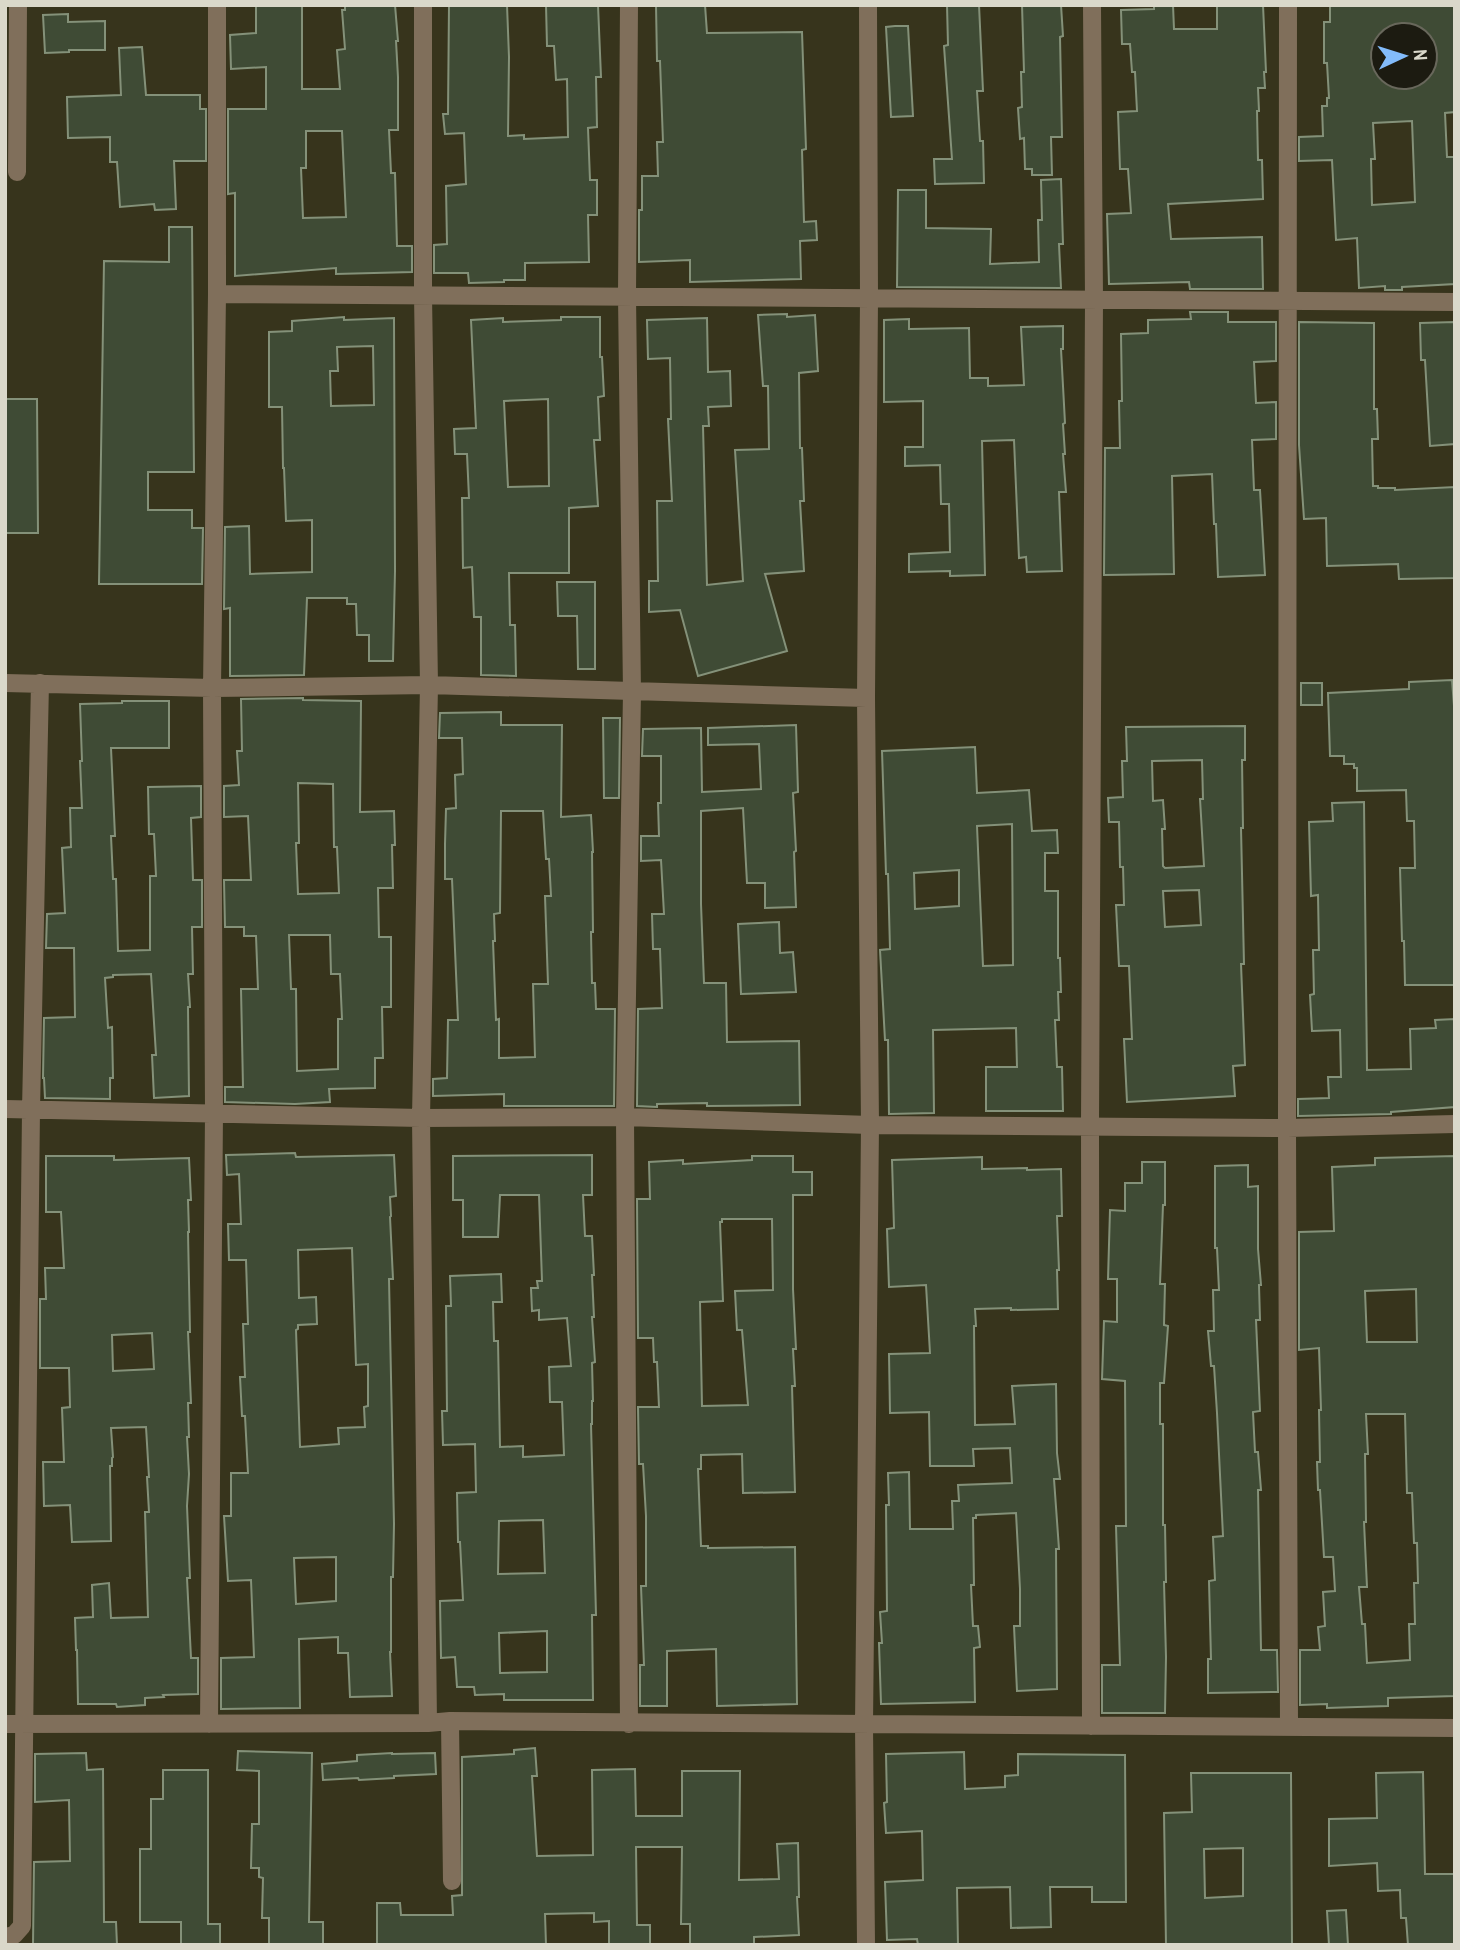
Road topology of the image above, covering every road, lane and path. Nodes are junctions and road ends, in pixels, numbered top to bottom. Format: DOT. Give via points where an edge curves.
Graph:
graph roads {
  1 [pos="18,5"];
  2 [pos="216,5"];
  3 [pos="423,5"];
  4 [pos="629,5"];
  5 [pos="868,5"];
  6 [pos="1092,5"];
  7 [pos="1288,5"];
  8 [pos="17,173"];
  9 [pos="217,294"];
  10 [pos="423,295"];
  11 [pos="627,296"];
  12 [pos="869,298"];
  13 [pos="1094,299"];
  14 [pos="1287,302"];
  15 [pos="1455,302"];
  16 [pos="5,682"];
  17 [pos="40,683"];
  18 [pos="429,685"];
  19 [pos="212,688"];
  20 [pos="632,692"];
  21 [pos="866,698"];
  22 [pos="5,1110"];
  23 [pos="31,1110"];
  24 [pos="214,1113"];
  25 [pos="625,1117"];
  26 [pos="421,1118"];
  27 [pos="1455,1124"];
  28 [pos="870,1125"];
  29 [pos="1090,1125"];
  30 [pos="1287,1128"];
  31 [pos="450,1721"];
  32 [pos="428,1723"];
  33 [pos="5,1724"];
  34 [pos="24,1724"];
  35 [pos="208,1724"];
  36 [pos="629,1724"];
  37 [pos="864,1725"];
  38 [pos="1091,1726"];
  39 [pos="1289,1727"];
  40 [pos="1455,1728"];
  41 [pos="452,1881"];
  42 [pos="5,1937"];
  43 [pos="866,1945"];
  1 -- 8 [label="street"];
  2 -- 9 [label="street"];
  3 -- 10 [label="street"];
  4 -- 11 [label="street"];
  5 -- 12 [label="street"];
  6 -- 13 [label="street"];
  7 -- 14 [label="street"];
  9 -- 10 [label="street"];
  9 -- 19 [label="street"];
  10 -- 11 [label="street"];
  10 -- 18 [label="street"];
  11 -- 12 [label="street"];
  11 -- 20 [label="street"];
  12 -- 13 [label="street"];
  12 -- 21 [label="street"];
  13 -- 14 [label="street"];
  13 -- 29 [label="street"];
  14 -- 15 [label="street"];
  14 -- 30 [label="street"];
  16 -- 17 [label="street"];
  17 -- 19 [label="street"];
  17 -- 23 [label="street"];
  18 -- 19 [label="street"];
  18 -- 20 [label="street"];
  18 -- 26 [label="street"];
  19 -- 24 [label="street"];
  20 -- 21 [label="street"];
  20 -- 25 [label="street"];
  21 -- 28 [label="street"];
  22 -- 23 [label="street"];
  23 -- 24 [label="street"];
  23 -- 34 [label="street"];
  24 -- 26 [label="street"];
  24 -- 35 [label="street"];
  25 -- 26 [label="street"];
  25 -- 28 [label="street"];
  25 -- 36 [label="street"];
  26 -- 32 [label="street"];
  27 -- 30 [label="street"];
  28 -- 29 [label="street"];
  28 -- 37 [label="street"];
  29 -- 30 [label="street"];
  29 -- 38 [label="street"];
  30 -- 39 [label="street"];
  31 -- 32 [label="street"];
  31 -- 36 [label="street"];
  31 -- 41 [label="street"];
  32 -- 35 [label="street"];
  33 -- 34 [label="street"];
  34 -- 35 [label="street"];
  34 -- 42 [label="street" via="22,1926"];
  36 -- 37 [label="street"];
  37 -- 38 [label="street"];
  37 -- 43 [label="street"];
  38 -- 39 [label="street"];
  39 -- 40 [label="street"];
}
